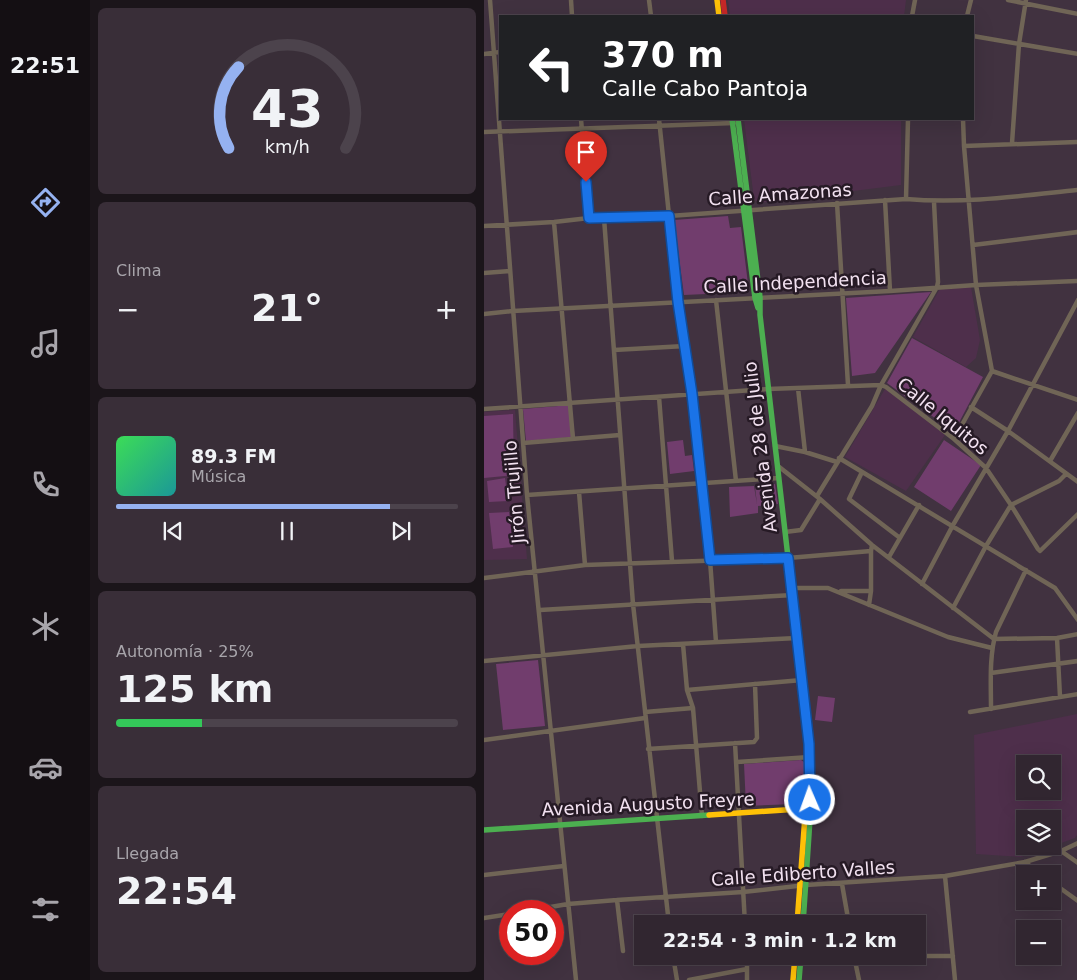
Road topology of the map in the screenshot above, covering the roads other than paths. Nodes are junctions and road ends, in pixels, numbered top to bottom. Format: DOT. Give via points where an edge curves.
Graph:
graph roads {
  1 [pos="490,0"];
  2 [pos="571,0"];
  3 [pos="649,0"];
  4 [pos="717,0"];
  5 [pos="723,0"];
  6 [pos="914,0"];
  7 [pos="971,0"];
  8 [pos="1008,0"];
  9 [pos="1026,2"];
  10 [pos="1077,14"];
  11 [pos="572,15"];
  12 [pos="651,15"];
  13 [pos="719,15"];
  14 [pos="725,15"];
  15 [pos="912,15"];
  16 [pos="966,15"];
  17 [pos="974,36"];
  18 [pos="1019,44"];
  19 [pos="499,52"];
  20 [pos="493,53"];
  21 [pos="484,54"];
  22 [pos="1077,54"];
  23 [pos="499,120"];
  24 [pos="499,120"];
  25 [pos="581,120"];
  26 [pos="659,120"];
  27 [pos="908,120"];
  28 [pos="963,120"];
  29 [pos="735,121"];
  30 [pos="659,126"];
  31 [pos="582,128"];
  32 [pos="500,131"];
  33 [pos="484,132"];
  34 [pos="1077,142"];
  35 [pos="1012,143"];
  36 [pos="964,146"];
  37 [pos="1077,190"];
  38 [pos="906,199"];
  39 [pos="885,200"];
  40 [pos="968,200"];
  41 [pos="934,202"];
  42 [pos="837,203"];
  43 [pos="747,210"];
  44 [pos="669,216"];
  45 [pos="589,218"];
  46 [pos="604,218"];
  47 [pos="554,222"];
  48 [pos="507,224"];
  49 [pos="484,226"];
  50 [pos="1077,232"];
  51 [pos="973,245"];
  52 [pos="510,271"];
  53 [pos="484,273"];
  54 [pos="1077,281"];
  55 [pos="976,285"];
  56 [pos="937,287"];
  57 [pos="890,290"];
  58 [pos="842,292"];
  59 [pos="758,297"];
  60 [pos="716,300"];
  61 [pos="1077,300"];
  62 [pos="678,302"];
  63 [pos="610,305"];
  64 [pos="562,308"];
  65 [pos="513,311"];
  66 [pos="484,314"];
  67 [pos="685,346"];
  68 [pos="614,350"];
  69 [pos="992,371"];
  70 [pos="1032,384"];
  71 [pos="848,385"];
  72 [pos="881,385"];
  73 [pos="798,388"];
  74 [pos="768,389"];
  75 [pos="726,392"];
  76 [pos="692,394"];
  77 [pos="659,397"];
  78 [pos="617,400"];
  79 [pos="1077,400"];
  80 [pos="570,403"];
  81 [pos="520,406"];
  82 [pos="971,407"];
  83 [pos="484,409"];
  84 [pos="1077,413"];
  85 [pos="1008,431"];
  86 [pos="620,435"];
  87 [pos="573,439"];
  88 [pos="954,439"];
  89 [pos="523,443"];
  90 [pos="775,446"];
  91 [pos="805,452"];
  92 [pos="838,460"];
  93 [pos="1050,461"];
  94 [pos="778,466"];
  95 [pos="986,468"];
  96 [pos="862,472"];
  97 [pos="1066,474"];
  98 [pos="780,478"];
  99 [pos="736,481"];
  100 [pos="1077,482"];
  101 [pos="701,483"];
  102 [pos="666,486"];
  103 [pos="625,489"];
  104 [pos="579,492"];
  105 [pos="527,496"];
  106 [pos="818,498"];
  107 [pos="919,505"];
  108 [pos="1011,505"];
  109 [pos="1077,514"];
  110 [pos="953,526"];
  111 [pos="786,532"];
  112 [pos="900,538"];
  113 [pos="986,546"];
  114 [pos="872,548"];
  115 [pos="889,557"];
  116 [pos="788,558"];
  117 [pos="710,560"];
  118 [pos="672,561"];
  119 [pos="629,562"];
  120 [pos="585,565"];
  121 [pos="1026,570"];
  122 [pos="535,571"];
  123 [pos="484,578"];
  124 [pos="922,584"];
  125 [pos="792,588"];
  126 [pos="839,591"];
  127 [pos="871,591"];
  128 [pos="793,595"];
  129 [pos="713,600"];
  130 [pos="633,604"];
  131 [pos="869,605"];
  132 [pos="953,608"];
  133 [pos="540,610"];
  134 [pos="1077,620"];
  135 [pos="1077,634"];
  136 [pos="797,638"];
  137 [pos="1057,638"];
  138 [pos="994,639"];
  139 [pos="716,642"];
  140 [pos="683,644"];
  141 [pos="638,646"];
  142 [pos="992,648"];
  143 [pos="544,655"];
  144 [pos="484,661"];
  145 [pos="1077,661"];
  146 [pos="1058,663"];
  147 [pos="990,673"];
  148 [pos="802,680"];
  149 [pos="755,684"];
  150 [pos="687,690"];
  151 [pos="1077,694"];
  152 [pos="1060,697"];
  153 [pos="693,708"];
  154 [pos="991,709"];
  155 [pos="970,712"];
  156 [pos="645,715"];
  157 [pos="552,730"];
  158 [pos="484,740"];
  159 [pos="735,742"];
  160 [pos="696,745"];
  161 [pos="648,749"];
  162 [pos="810,757"];
  163 [pos="737,762"];
  164 [pos="809,785"];
  165 [pos="810,800"];
  166 [pos="805,806"];
  167 [pos="739,814"];
  168 [pos="702,816"];
  169 [pos="656,819"];
  170 [pos="561,823"];
  171 [pos="484,830"];
  172 [pos="1077,843"];
  173 [pos="1061,851"];
  174 [pos="1048,855"];
  175 [pos="1025,862"];
  176 [pos="1077,863"];
  177 [pos="1029,865"];
  178 [pos="564,866"];
  179 [pos="484,875"];
  180 [pos="945,876"];
  181 [pos="842,884"];
  182 [pos="803,886"];
  183 [pos="1061,889"];
  184 [pos="743,892"];
  185 [pos="664,896"];
  186 [pos="617,900"];
  187 [pos="1077,901"];
  188 [pos="568,904"];
  189 [pos="564,905"];
  190 [pos="667,915"];
  191 [pos="744,915"];
  192 [pos="798,915"];
  193 [pos="803,915"];
  194 [pos="847,915"];
  195 [pos="499,916"];
  196 [pos="484,918"];
  197 [pos="623,951"];
  198 [pos="926,956"];
  199 [pos="953,956"];
  200 [pos="674,965"];
  201 [pos="748,965"];
  202 [pos="794,965"];
  203 [pos="800,965"];
  204 [pos="856,965"];
  205 [pos="748,969"];
  206 [pos="576,980"];
  207 [pos="677,980"];
  208 [pos="689,980"];
  209 [pos="747,980"];
  210 [pos="793,980"];
  211 [pos="799,980"];
  212 [pos="859,980"];
  213 [pos="955,980"];
  1 -- 20 [label="street, Jirón Trujillo"];
  2 -- 11 [label="street"];
  3 -- 12 [label="street"];
  4 -- 13 [label="main road"];
  5 -- 14 [label="main road"];
  6 -- 15 [label="street"];
  7 -- 16 [label="street"];
  8 -- 9 [label="street"];
  9 -- 10 [label="street"];
  9 -- 18 [label="street"];
  17 -- 18 [label="street"];
  18 -- 22 [label="street"];
  18 -- 35 [label="street"];
  19 -- 20 [label="street"];
  20 -- 21 [label="street"];
  20 -- 23 [label="street, Jirón Trujillo"];
  24 -- 32 [label="street, Jirón Trujillo"];
  25 -- 31 [label="street"];
  26 -- 30 [label="street"];
  27 -- 38 [label="street"];
  28 -- 36 [label="street"];
  29 -- 30 [label="street"];
  29 -- 43 [label="main road, Avenida 28 de Julio"];
  30 -- 31 [label="street"];
  30 -- 44 [label="street"];
  31 -- 32 [label="street"];
  31 -- 45 [label="street"];
  32 -- 33 [label="street"];
  32 -- 48 [label="street, Jirón Trujillo"];
  34 -- 35 [label="street"];
  35 -- 36 [label="street"];
  36 -- 40 [label="street"];
  37 -- 40 [label="street, Calle Amazonas"];
  38 -- 39 [label="street, Calle Amazonas"];
  38 -- 41 [label="street, Calle Amazonas"];
  39 -- 42 [label="street, Calle Amazonas"];
  39 -- 57 [label="street"];
  40 -- 41 [label="street, Calle Amazonas"];
  40 -- 51 [label="street"];
  41 -- 56 [label="street"];
  42 -- 43 [label="street, Calle Amazonas"];
  42 -- 58 [label="street"];
  43 -- 44 [label="street, Calle Amazonas"];
  43 -- 59 [label="main road, Avenida 28 de Julio"];
  44 -- 46 [label="street, Calle Amazonas"];
  44 -- 62 [label="street"];
  45 -- 46 [label="street, Calle Amazonas"];
  45 -- 47 [label="street, Calle Amazonas"];
  46 -- 63 [label="street"];
  47 -- 48 [label="street, Calle Amazonas"];
  47 -- 64 [label="street"];
  48 -- 49 [label="street, Calle Amazonas"];
  48 -- 52 [label="street, Jirón Trujillo"];
  50 -- 51 [label="street"];
  51 -- 55 [label="street"];
  52 -- 53 [label="street"];
  52 -- 65 [label="street, Jirón Trujillo"];
  54 -- 55 [label="street, Calle Independencia"];
  55 -- 56 [label="street, Calle Independencia"];
  55 -- 69 [label="street"];
  56 -- 57 [label="street, Calle Independencia"];
  56 -- 72 [label="street"];
  57 -- 58 [label="street, Calle Independencia"];
  58 -- 59 [label="street, Calle Independencia"];
  58 -- 71 [label="street"];
  59 -- 60 [label="street, Calle Independencia"];
  59 -- 74 [label="main road, Avenida 28 de Julio"];
  60 -- 62 [label="street, Calle Independencia"];
  60 -- 75 [label="street"];
  61 -- 70 [label="street"];
  62 -- 63 [label="street, Calle Independencia"];
  62 -- 67 [label="street"];
  63 -- 64 [label="street, Calle Independencia"];
  63 -- 68 [label="street"];
  64 -- 65 [label="street, Calle Independencia"];
  64 -- 80 [label="street"];
  65 -- 66 [label="street, Calle Independencia"];
  65 -- 81 [label="street, Jirón Trujillo"];
  67 -- 68 [label="street"];
  67 -- 76 [label="street"];
  68 -- 78 [label="street"];
  69 -- 70 [label="street"];
  69 -- 82 [label="street"];
  70 -- 79 [label="street"];
  70 -- 85 [label="street"];
  71 -- 72 [label="street, Calle Iquitos"];
  71 -- 73 [label="street, Calle Iquitos"];
  72 -- 88 [label="street, Calle Iquitos"];
  72 -- 92 [label="street" via="872,406"];
  73 -- 74 [label="street, Calle Iquitos"];
  73 -- 91 [label="street"];
  74 -- 75 [label="street, Calle Iquitos"];
  74 -- 90 [label="main road, Avenida 28 de Julio"];
  75 -- 76 [label="street, Calle Iquitos"];
  75 -- 99 [label="street"];
  76 -- 77 [label="street, Calle Iquitos"];
  76 -- 101 [label="street"];
  77 -- 78 [label="street, Calle Iquitos"];
  77 -- 102 [label="street"];
  78 -- 80 [label="street, Calle Iquitos"];
  78 -- 86 [label="street"];
  80 -- 81 [label="street, Calle Iquitos"];
  80 -- 87 [label="street"];
  81 -- 83 [label="street, Calle Iquitos"];
  81 -- 89 [label="street, Jirón Trujillo"];
  82 -- 85 [label="street"];
  82 -- 88 [label="street"];
  84 -- 93 [label="street"];
  85 -- 93 [label="street"];
  85 -- 95 [label="street"];
  86 -- 87 [label="street"];
  86 -- 103 [label="street"];
  87 -- 89 [label="street"];
  88 -- 95 [label="street, Calle Iquitos"];
  89 -- 105 [label="street, Jirón Trujillo"];
  90 -- 91 [label="street"];
  90 -- 94 [label="main road, Avenida 28 de Julio"];
  91 -- 92 [label="street"];
  92 -- 96 [label="street"];
  92 -- 106 [label="street"];
  93 -- 97 [label="street"];
  94 -- 98 [label="main road, Avenida 28 de Julio"];
  94 -- 106 [label="street"];
  95 -- 108 [label="street, Calle Iquitos"];
  95 -- 110 [label="street"];
  96 -- 107 [label="street"];
  96 -- 112 [label="street" via="849,499"];
  97 -- 100 [label="street"];
  97 -- 108 [label="street" via="1059,481"];
  98 -- 99 [label="street"];
  98 -- 111 [label="main road, Avenida 28 de Julio"];
  99 -- 101 [label="street"];
  101 -- 102 [label="street"];
  101 -- 117 [label="street"];
  102 -- 103 [label="street"];
  102 -- 118 [label="street"];
  103 -- 104 [label="street"];
  103 -- 119 [label="street"];
  104 -- 105 [label="street"];
  104 -- 120 [label="street"];
  105 -- 122 [label="street, Jirón Trujillo"];
  106 -- 111 [label="street" via="801,530"];
  106 -- 114 [label="street"];
  107 -- 110 [label="street"];
  107 -- 112 [label="street"];
  108 -- 109 [label="street, Calle Iquitos" via="1040,551"];
  108 -- 113 [label="street"];
  110 -- 113 [label="street"];
  110 -- 124 [label="street"];
  111 -- 116 [label="main road, Avenida 28 de Julio"];
  112 -- 115 [label="street"];
  113 -- 121 [label="street"];
  113 -- 132 [label="street"];
  114 -- 115 [label="street"];
  114 -- 116 [label="street"];
  114 -- 127 [label="street"];
  115 -- 124 [label="street"];
  116 -- 117 [label="street"];
  116 -- 125 [label="main road, Avenida 28 de Julio"];
  117 -- 118 [label="street"];
  117 -- 129 [label="street"];
  118 -- 119 [label="street"];
  119 -- 120 [label="street"];
  119 -- 130 [label="street"];
  120 -- 122 [label="street"];
  121 -- 134 [label="street" via="1055,588"];
  121 -- 138 [label="street"];
  122 -- 123 [label="street"];
  122 -- 133 [label="street, Jirón Trujillo"];
  124 -- 132 [label="street"];
  125 -- 126 [label="street"];
  125 -- 128 [label="main road, Avenida 28 de Julio"];
  126 -- 127 [label="street"];
  126 -- 131 [label="street"];
  127 -- 131 [label="street"];
  128 -- 129 [label="street"];
  128 -- 136 [label="main road, Avenida 28 de Julio"];
  129 -- 130 [label="street"];
  129 -- 139 [label="street"];
  130 -- 133 [label="street"];
  130 -- 141 [label="street"];
  131 -- 142 [label="street" via="948,637"];
  132 -- 138 [label="street"];
  133 -- 143 [label="street, Jirón Trujillo"];
  135 -- 137 [label="street"];
  136 -- 139 [label="street"];
  136 -- 148 [label="main road, Avenida 28 de Julio"];
  137 -- 138 [label="street"];
  137 -- 146 [label="street"];
  138 -- 142 [label="street"];
  139 -- 140 [label="street"];
  140 -- 141 [label="street"];
  140 -- 150 [label="street"];
  141 -- 143 [label="street"];
  141 -- 156 [label="street"];
  142 -- 147 [label="street"];
  143 -- 144 [label="street"];
  143 -- 157 [label="street, Jirón Trujillo"];
  145 -- 146 [label="street"];
  146 -- 147 [label="street"];
  146 -- 152 [label="street"];
  147 -- 154 [label="street"];
  148 -- 149 [label="street"];
  148 -- 162 [label="main road, Avenida 28 de Julio"];
  149 -- 150 [label="street"];
  149 -- 159 [label="street" via="757,738 754,742"];
  150 -- 153 [label="street"];
  151 -- 152 [label="street"];
  152 -- 154 [label="street"];
  153 -- 156 [label="street"];
  153 -- 160 [label="street"];
  154 -- 155 [label="street"];
  156 -- 157 [label="street"];
  156 -- 161 [label="street"];
  157 -- 158 [label="street"];
  157 -- 170 [label="street, Jirón Trujillo"];
  159 -- 160 [label="street"];
  159 -- 163 [label="street"];
  160 -- 161 [label="street"];
  160 -- 168 [label="street"];
  161 -- 169 [label="street"];
  162 -- 163 [label="street"];
  162 -- 164 [label="main road, Avenida 28 de Julio"];
  163 -- 167 [label="street"];
  164 -- 165 [label="main road, Avenida 28 de Julio"];
  164 -- 166 [label="main road, Avenida 28 de Julio"];
  165 -- 166 [label="main road"];
  165 -- 182 [label="main road, Avenida 28 de Julio"];
  166 -- 167 [label="main road, Avenida Augusto Freyre"];
  166 -- 182 [label="main road, Avenida 28 de Julio"];
  167 -- 168 [label="main road, Avenida Augusto Freyre"];
  167 -- 184 [label="street"];
  168 -- 169 [label="main road, Avenida Augusto Freyre"];
  169 -- 170 [label="main road, Avenida Augusto Freyre"];
  169 -- 185 [label="street"];
  170 -- 171 [label="main road, Avenida Augusto Freyre"];
  170 -- 178 [label="street, Jirón Trujillo"];
  172 -- 173 [label="street, Calle Ediberto Valles"];
  173 -- 176 [label="street"];
  174 -- 175 [label="street, Calle Ediberto Valles"];
  175 -- 177 [label="street"];
  175 -- 180 [label="street, Calle Ediberto Valles"];
  178 -- 179 [label="street"];
  178 -- 188 [label="street, Jirón Trujillo"];
  180 -- 181 [label="street, Calle Ediberto Valles"];
  180 -- 199 [label="street"];
  181 -- 182 [label="street, Calle Ediberto Valles"];
  181 -- 194 [label="street"];
  182 -- 184 [label="street, Calle Ediberto Valles"];
  182 -- 192 [label="main road, Avenida 28 de Julio"];
  182 -- 193 [label="main road, Avenida 28 de Julio"];
  183 -- 187 [label="street"];
  184 -- 185 [label="street, Calle Ediberto Valles"];
  184 -- 191 [label="street"];
  185 -- 186 [label="street, Calle Ediberto Valles"];
  185 -- 190 [label="street"];
  186 -- 188 [label="street, Calle Ediberto Valles"];
  186 -- 197 [label="street"];
  188 -- 189 [label="street, Calle Ediberto Valles"];
  188 -- 206 [label="street, Jirón Trujillo"];
  195 -- 196 [label="street"];
  198 -- 199 [label="street"];
  199 -- 213 [label="street"];
  200 -- 207 [label="street"];
  201 -- 205 [label="street"];
  202 -- 210 [label="main road"];
  203 -- 211 [label="main road"];
  204 -- 212 [label="street"];
  205 -- 208 [label="street"];
  205 -- 209 [label="street"];
}
